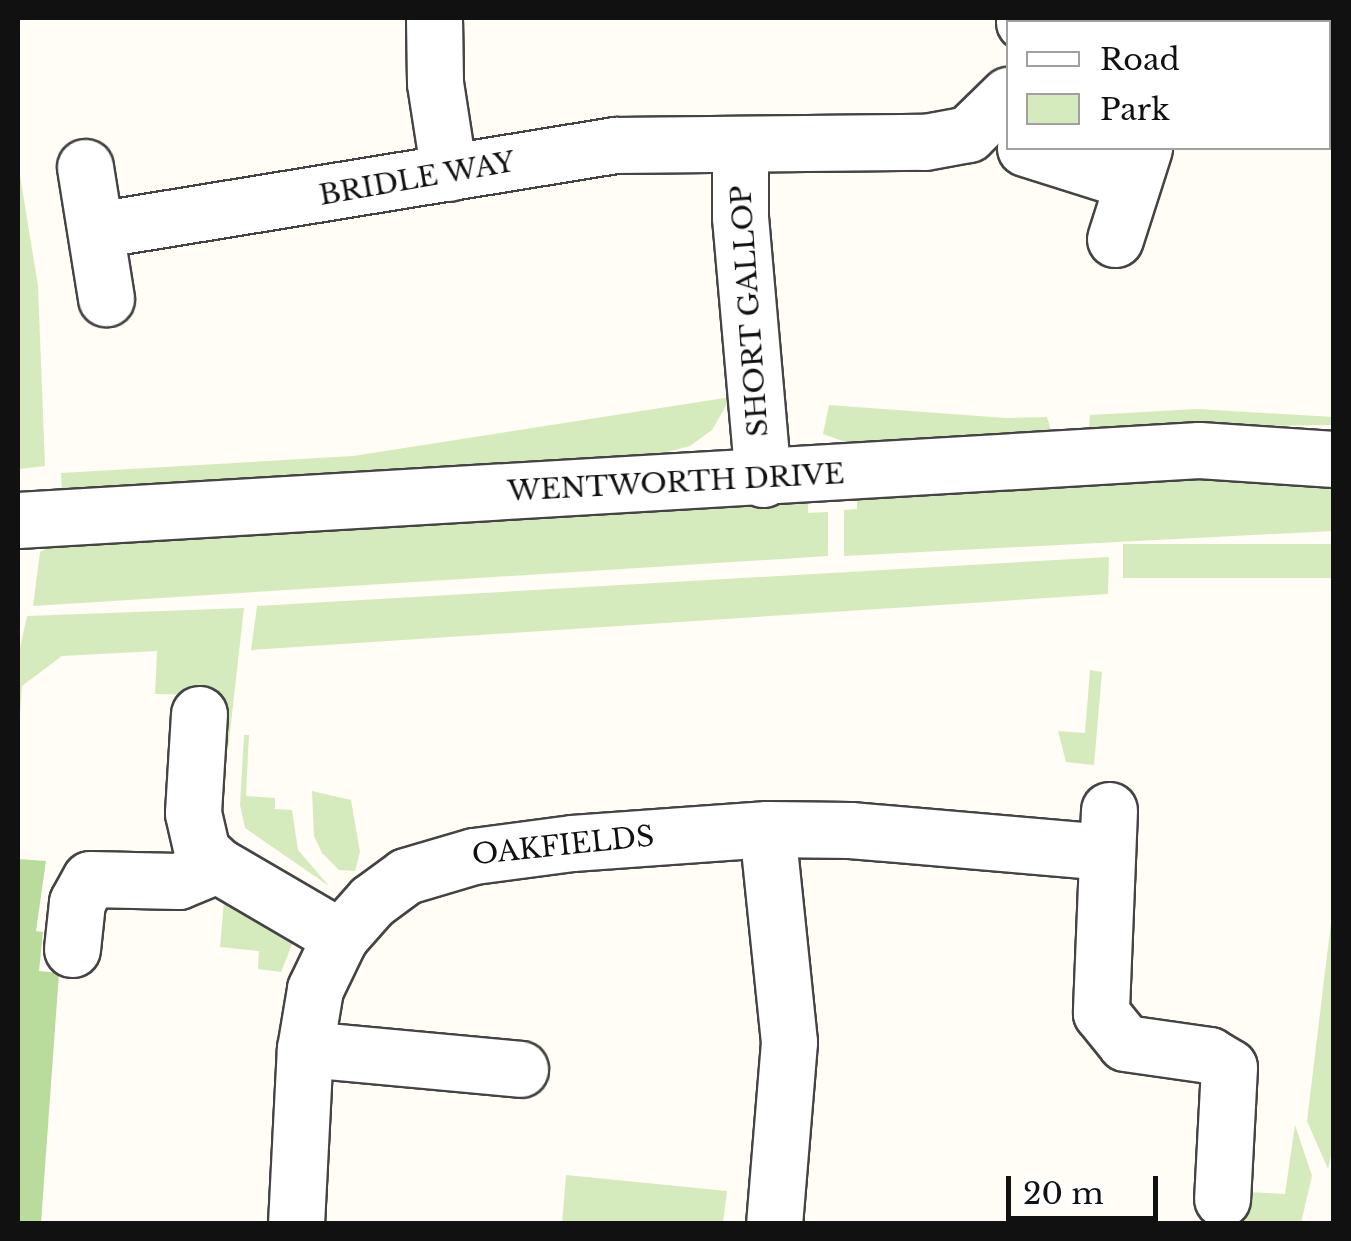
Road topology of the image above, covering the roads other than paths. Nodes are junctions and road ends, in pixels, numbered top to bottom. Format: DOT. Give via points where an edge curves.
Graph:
graph roads {
  1 [pos="434,18"];
  2 [pos="1006,99"];
  3 [pos="988,138"];
  4 [pos="740,144"];
  5 [pos="1038,150"];
  6 [pos="1138,165"];
  7 [pos="85,166"];
  8 [pos="449,174"];
  9 [pos="96,230"];
  10 [pos="1115,240"];
  11 [pos="106,298"];
  12 [pos="1334,459"];
  13 [pos="763,479"];
  14 [pos="18,520"];
  15 [pos="199,714"];
  16 [pos="767,829"];
  17 [pos="217,866"];
  18 [pos="340,937"];
  19 [pos="72,949"];
  20 [pos="305,1048"];
  21 [pos="520,1069"];
  22 [pos="1222,1199"];
  23 [pos="296,1224"];
  24 [pos="774,1224"];
  1 -- 8 [label="street" via="435,83"];
  2 -- 3 [label="street"];
  3 -- 4 [label="street, BRIDLE WAY"];
  4 -- 8 [label="street, BRIDLE WAY" via="615,145"];
  4 -- 13 [label="street, SHORT GALLOP" via="740,217"];
  5 -- 6 [label="street"];
  6 -- 10 [label="street"];
  7 -- 9 [label="street"];
  8 -- 9 [label="street, BRIDLE WAY"];
  9 -- 11 [label="street"];
  12 -- 13 [label="street, WENTWORTH DRIVE" via="1199,450"];
  13 -- 14 [label="street, WENTWORTH DRIVE"];
  15 -- 17 [label="street" via="194,832"];
  16 -- 18 [label="street, OAKFIELDS" via="449,860 389,887"];
  16 -- 22 [label="street, OAKFIELDS" via="1108,831 1101,1013 1124,1043 1222,1059 1230,1068"];
  16 -- 24 [label="street" via="789,1042"];
  17 -- 18 [label="street"];
  17 -- 19 [label="street" via="178,882 90,880 77,902"];
  18 -- 20 [label="street, OAKFIELDS" via="314,989"];
  20 -- 21 [label="street"];
  20 -- 23 [label="street, OAKFIELDS"];
}
